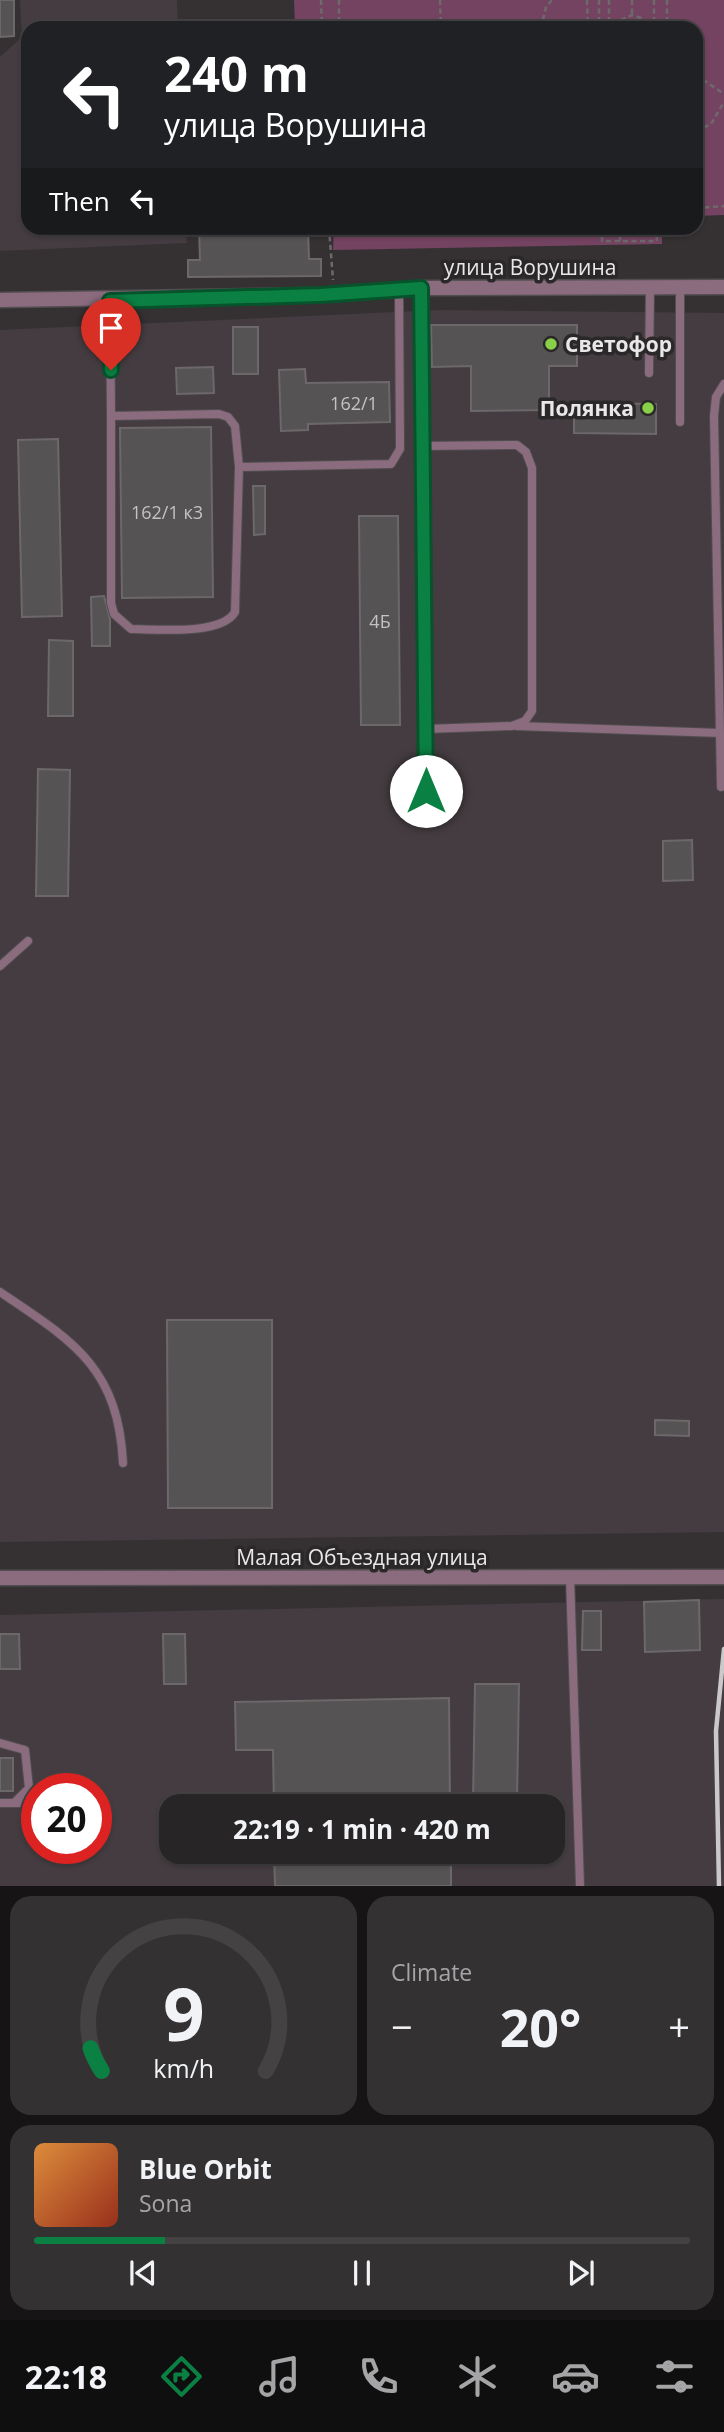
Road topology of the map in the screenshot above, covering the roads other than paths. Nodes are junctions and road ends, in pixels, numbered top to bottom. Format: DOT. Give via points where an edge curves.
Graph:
graph roads {
  1 [pos="724,287"];
  2 [pos="421,288"];
  3 [pos="650,288"];
  4 [pos="680,288"];
  5 [pos="399,289"];
  6 [pos="0,300"];
  7 [pos="110,301"];
  8 [pos="649,373"];
  9 [pos="724,384"];
  10 [pos="111,416"];
  11 [pos="680,422"];
  12 [pos="422,446"];
  13 [pos="239,467"];
  14 [pos="512,726"];
  15 [pos="426,729"];
  16 [pos="720,733"];
  17 [pos="721,787"];
  18 [pos="426,791"];
  19 [pos="28,941"];
  20 [pos="0,966"];
  21 [pos="0,1292"];
  22 [pos="123,1463"];
  23 [pos="570,1577"];
  24 [pos="724,1577"];
  25 [pos="0,1578"];
  26 [pos="0,1743"];
  27 [pos="0,1803"];
  28 [pos="14,1803"];
  29 [pos="21,1803"];
  30 [pos="580,1886"];
  1 -- 4 [label="street, улица Ворушина"];
  2 -- 3 [label="street, улица Ворушина"];
  2 -- 5 [label="street, улица Ворушина"];
  2 -- 12 [label="lane"];
  3 -- 4 [label="street, улица Ворушина"];
  3 -- 8 [label="lane"];
  4 -- 11 [label="lane"];
  5 -- 7 [label="street, улица Ворушина"];
  5 -- 13 [label="lane" via="400,449 391,464"];
  6 -- 7 [label="street, улица Ворушина"];
  7 -- 10 [label="lane"];
  9 -- 16 [label="lane" via="716,397 714,416"];
  10 -- 13 [label="lane" via="228,417 235,426"];
  10 -- 13 [label="lane" via="111,603 114,614 131,629 190,629 231,620 235,612"];
  12 -- 14 [label="lane" via="517,445 526,452 532,468 534,696 525,721"];
  12 -- 15 [label="lane"];
  14 -- 15 [label="lane"];
  14 -- 16 [label="lane"];
  15 -- 18 [label="lane"];
  16 -- 17 [label="lane"];
  19 -- 20 [label="lane"];
  21 -- 22 [label="lane" via="65,1335 100,1377 121,1433"];
  23 -- 24 [label="street, Малая Объездная улица"];
  23 -- 25 [label="street, Малая Объездная улица"];
  23 -- 30 [label="lane"];
  26 -- 28 [label="lane" via="25,1750 29,1788"];
  27 -- 28 [label="lane"];
  28 -- 29 [label="lane"];
}
